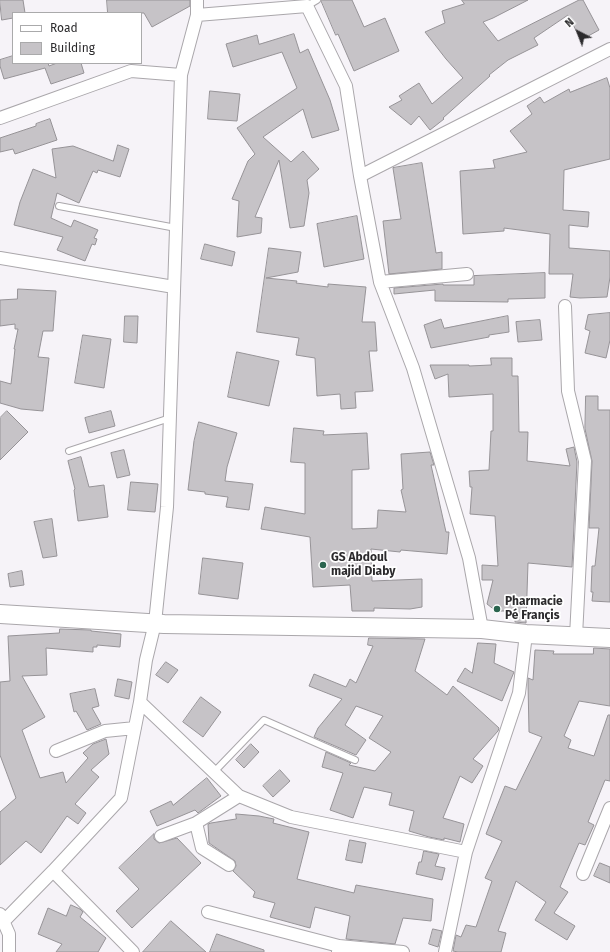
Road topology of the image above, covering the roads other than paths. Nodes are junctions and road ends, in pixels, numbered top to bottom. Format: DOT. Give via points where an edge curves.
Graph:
graph roads {
  1 [pos="196,0"];
  2 [pos="312,3"];
  3 [pos="197,15"];
  4 [pos="609,52"];
  5 [pos="181,75"];
  6 [pos="0,118"];
  7 [pos="360,176"];
  8 [pos="59,206"];
  9 [pos="176,228"];
  10 [pos="0,258"];
  11 [pos="467,274"];
  12 [pos="380,282"];
  13 [pos="174,287"];
  14 [pos="565,306"];
  15 [pos="170,418"];
  16 [pos="68,451"];
  17 [pos="0,614"];
  18 [pos="155,623"];
  19 [pos="482,629"];
  20 [pos="526,634"];
  21 [pos="576,636"];
  22 [pos="610,638"];
  23 [pos="140,702"];
  24 [pos="135,728"];
  25 [pos="56,751"];
  26 [pos="355,760"];
  27 [pos="214,772"];
  28 [pos="239,796"];
  29 [pos="610,808"];
  30 [pos="196,823"];
  31 [pos="161,836"];
  32 [pos="466,852"];
  33 [pos="229,865"];
  34 [pos="53,871"];
  35 [pos="583,874"];
  36 [pos="208,912"];
  37 [pos="2,917"];
  38 [pos="339,949"];
  39 [pos="9,952"];
  40 [pos="133,952"];
  41 [pos="403,952"];
  42 [pos="445,952"];
  1 -- 3 [label="street"];
  2 -- 3 [label="street"];
  2 -- 7 [label="street" via="346,86"];
  3 -- 5 [label="street"];
  4 -- 7 [label="street"];
  5 -- 6 [label="street" via="131,71"];
  5 -- 9 [label="street"];
  7 -- 12 [label="street"];
  8 -- 9 [label="lane"];
  9 -- 13 [label="street"];
  10 -- 13 [label="street"];
  11 -- 12 [label="street"];
  12 -- 19 [label="street" via="413,368 469,558"];
  13 -- 15 [label="street"];
  14 -- 21 [label="street" via="568,391 586,461"];
  15 -- 16 [label="lane"];
  15 -- 18 [label="street" via="167,508"];
  17 -- 18 [label="street"];
  18 -- 19 [label="street"];
  18 -- 23 [label="street"];
  19 -- 20 [label="street"];
  20 -- 21 [label="street"];
  20 -- 32 [label="street" via="519,693"];
  21 -- 22 [label="street"];
  23 -- 24 [label="street"];
  23 -- 27 [label="street"];
  24 -- 25 [label="street" via="105,731"];
  24 -- 34 [label="street" via="121,798"];
  26 -- 27 [label="lane" via="264,720"];
  27 -- 28 [label="street"];
  28 -- 30 [label="street"];
  28 -- 32 [label="street" via="291,817"];
  29 -- 35 [label="street"];
  30 -- 31 [label="street"];
  30 -- 33 [label="street" via="202,848"];
  32 -- 42 [label="street"];
  34 -- 37 [label="street"];
  34 -- 40 [label="street"];
  36 -- 38 [label="street"];
  37 -- 39 [label="street" via="9,934"];
  38 -- 41 [label="street"];
}
